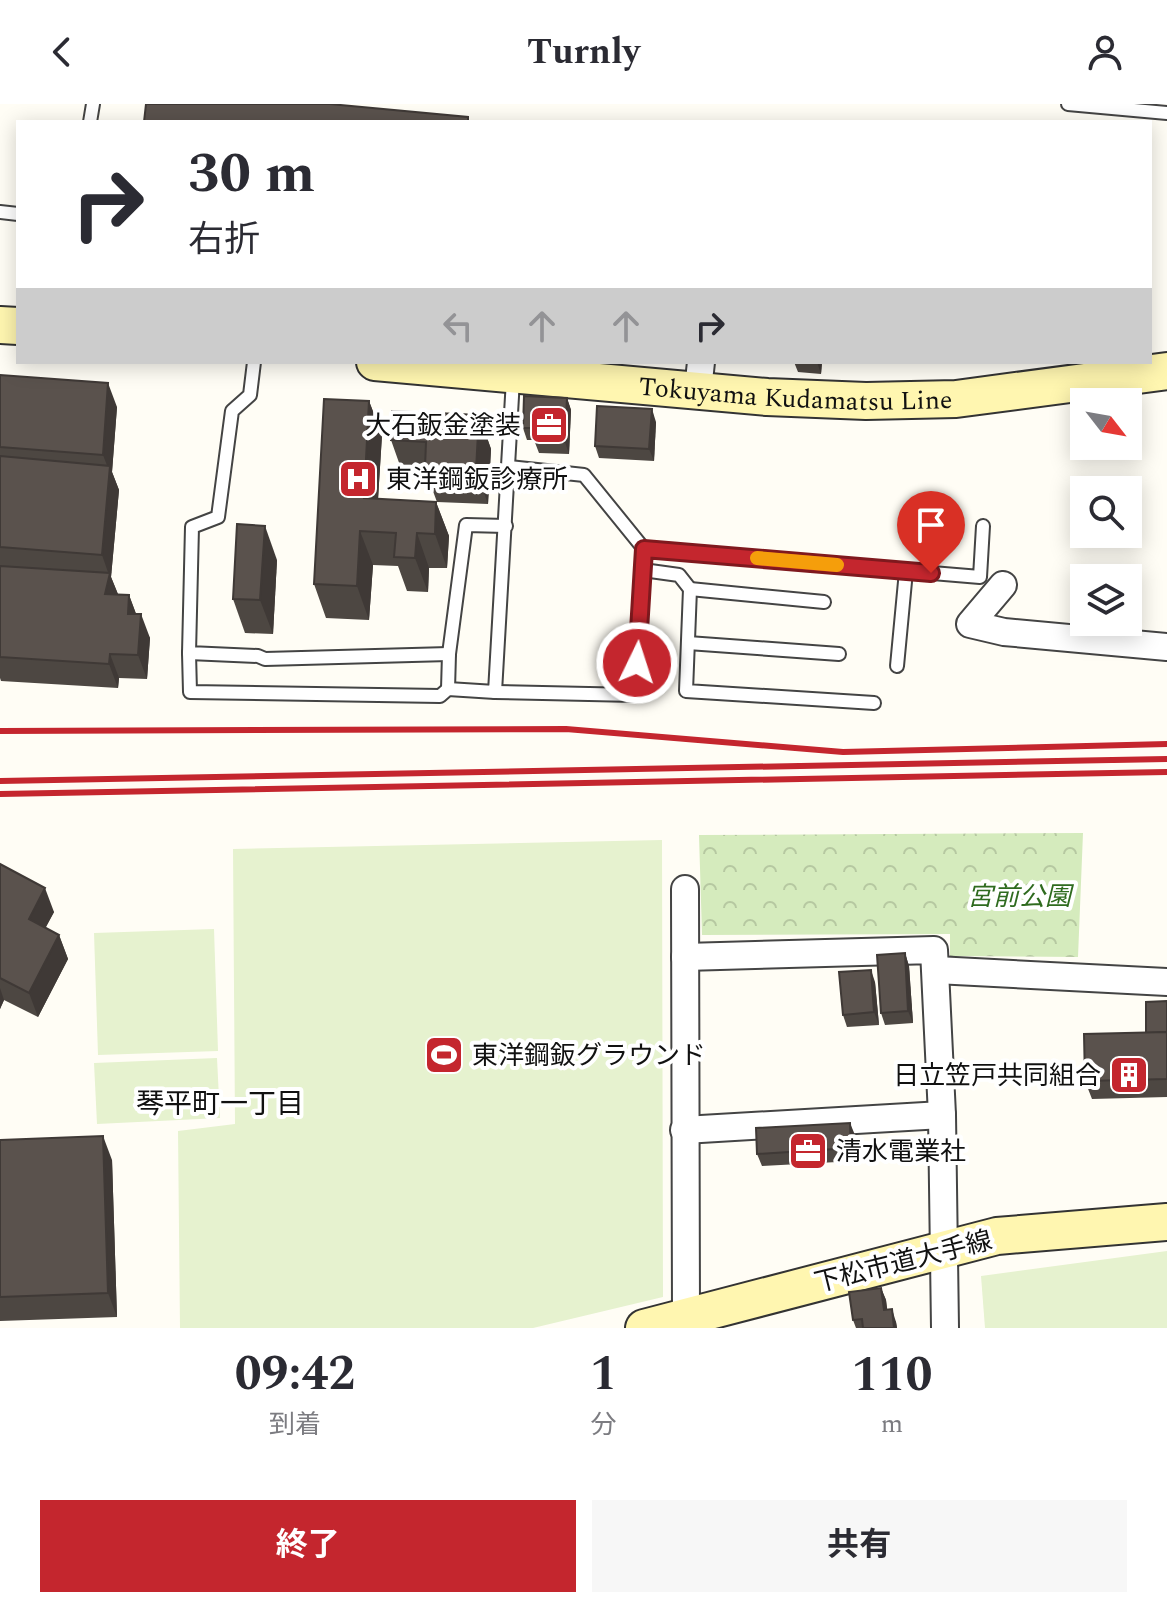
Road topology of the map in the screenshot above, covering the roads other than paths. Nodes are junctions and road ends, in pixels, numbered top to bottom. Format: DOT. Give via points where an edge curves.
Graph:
graph roads {
  1 [pos="1068,104"];
  2 [pos="1167,113"];
  3 [pos="254,364"];
  4 [pos="395,364"];
  5 [pos="1167,371"];
  6 [pos="1060,373"];
  7 [pos="514,376"];
  8 [pos="699,376"];
  9 [pos="509,467"];
  10 [pos="506,526"];
  11 [pos="983,526"];
  12 [pos="644,549"];
  13 [pos="643,570"];
  14 [pos="906,571"];
  15 [pos="1003,585"];
  16 [pos="690,589"];
  17 [pos="824,602"];
  18 [pos="688,643"];
  19 [pos="1167,647"];
  20 [pos="189,653"];
  21 [pos="449,654"];
  22 [pos="839,654"];
  23 [pos="897,666"];
  24 [pos="448,689"];
  25 [pos="495,692"];
  26 [pos="874,703"];
  27 [pos="685,889"];
  28 [pos="685,957"];
  29 [pos="936,970"];
  30 [pos="1167,982"];
  31 [pos="942,1115"];
  32 [pos="684,1130"];
  33 [pos="1167,1222"];
  34 [pos="943,1249"];
  35 [pos="686,1316"];
  36 [pos="644,1328"];
  37 [pos="945,1328"];
  1 -- 2 [label="lane"];
  3 -- 20 [label="lane" via="250,395 232,411 218,517 192,527"];
  4 -- 7 [label="main road, Tokuyama Kudamatsu Line"];
  5 -- 6 [label="main road, Tokuyama Kudamatsu Line"];
  6 -- 8 [label="main road, Tokuyama Kudamatsu Line" via="956,399 866,401"];
  7 -- 8 [label="main road, Tokuyama Kudamatsu Line"];
  7 -- 9 [label="lane"];
  9 -- 10 [label="lane"];
  9 -- 12 [label="lane" via="584,475"];
  10 -- 21 [label="lane" via="466,525"];
  10 -- 25 [label="lane"];
  11 -- 14 [label="lane" via="980,577"];
  12 -- 13 [label="lane"];
  12 -- 14 [label="lane"];
  13 -- 16 [label="lane" via="679,575"];
  13 -- 25 [label="lane" via="635,695"];
  14 -- 23 [label="lane"];
  15 -- 19 [label="street" via="970,624 1004,632"];
  16 -- 17 [label="lane"];
  16 -- 18 [label="lane"];
  18 -- 22 [label="lane"];
  18 -- 26 [label="lane" via="686,691"];
  20 -- 21 [label="lane" via="265,659"];
  20 -- 24 [label="lane" via="190,692 440,696"];
  21 -- 24 [label="lane"];
  24 -- 25 [label="lane"];
  27 -- 28 [label="street"];
  28 -- 29 [label="street" via="934,950"];
  28 -- 32 [label="street"];
  29 -- 30 [label="street"];
  29 -- 31 [label="street"];
  31 -- 32 [label="street"];
  31 -- 34 [label="street"];
  32 -- 35 [label="street"];
  33 -- 34 [label="main road, 下松市道大手線" via="997,1236"];
  34 -- 35 [label="main road, 下松市道大手線"];
  34 -- 37 [label="street"];
  35 -- 36 [label="main road, 下松市道大手線"];
}
